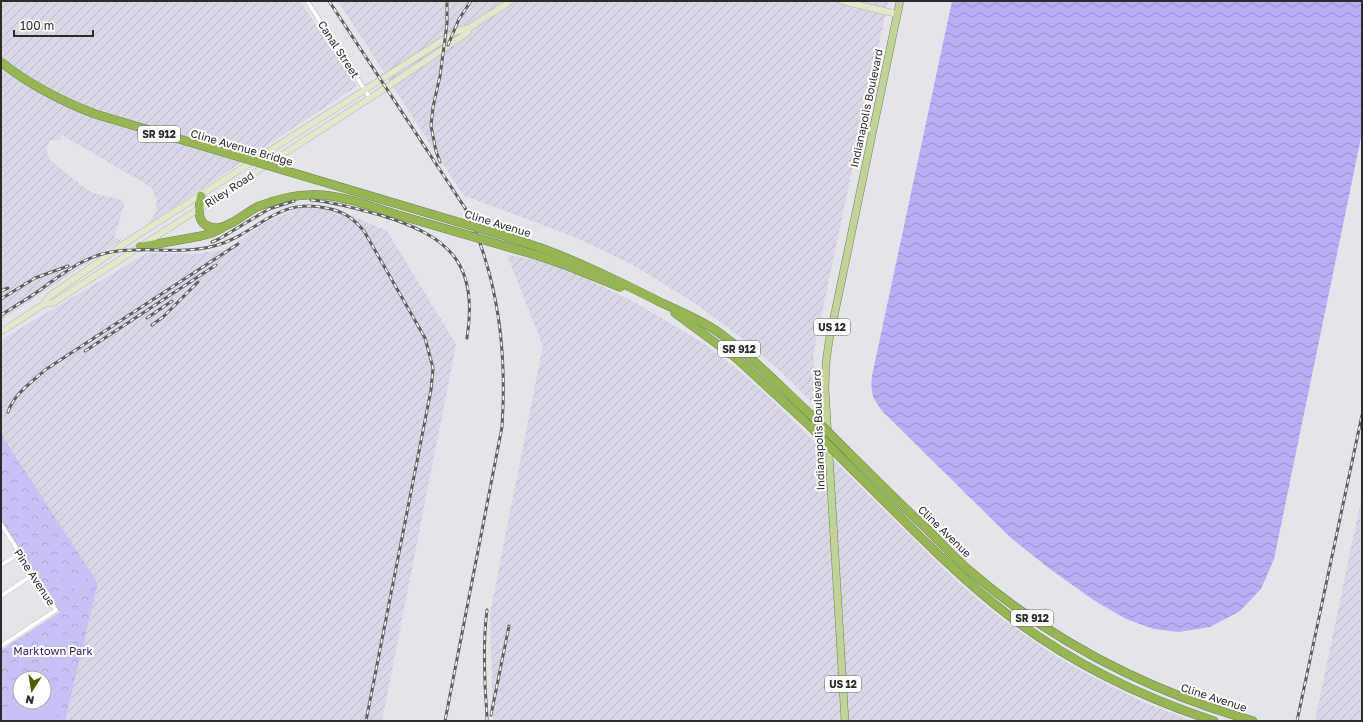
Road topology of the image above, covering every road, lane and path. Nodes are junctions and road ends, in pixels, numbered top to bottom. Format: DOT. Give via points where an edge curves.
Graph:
graph roads {
  1 [pos="307,1"];
  2 [pos="511,1"];
  3 [pos="842,1"];
  4 [pos="900,1"];
  5 [pos="898,14"];
  6 [pos="469,28"];
  7 [pos="1,62"];
  8 [pos="365,90"];
  9 [pos="370,98"];
  10 [pos="326,183"];
  11 [pos="201,196"];
  12 [pos="198,210"];
  13 [pos="225,227"];
  14 [pos="140,248"];
  15 [pos="540,252"];
  16 [pos="658,301"];
  17 [pos="44,304"];
  18 [pos="681,318"];
  19 [pos="1,332"];
  20 [pos="1,524"];
  21 [pos="6,531"];
  22 [pos="1,534"];
  23 [pos="20,553"];
  24 [pos="1,565"];
  25 [pos="34,574"];
  26 [pos="1,596"];
  27 [pos="1,646"];
  28 [pos="845,721"];
  29 [pos="1214,721"];
  30 [pos="1253,721"];
  1 -- 8 [label="street, Canal Street"];
  2 -- 6 [label="main road, Riley Road"];
  3 -- 5 [label="main road"];
  4 -- 5 [label="main road, Indianapolis Boulevard / US 12"];
  5 -- 28 [label="main road, Indianapolis Boulevard / US 12" via="826,364"];
  6 -- 8 [label="main road, Riley Road" via="457,31"];
  6 -- 9 [label="main road, Riley Road" via="467,33"];
  7 -- 10 [label="highway, Cline Avenue Bridge / SR 912, bridge" via="31,84 95,114"];
  8 -- 9 [label="street, Canal Street"];
  8 -- 11 [label="main road, Riley Road"];
  9 -- 12 [label="main road, Riley Road"];
  10 -- 15 [label="highway, Cline Avenue / SR 912, bridge" via="505,236"];
  11 -- 12 [label="highway"];
  11 -- 17 [label="main road, Riley Road" via="133,238 48,297"];
  12 -- 13 [label="highway" via="204,224 217,228"];
  12 -- 14 [label="main road, Riley Road"];
  13 -- 14 [label="highway" via="201,236"];
  13 -- 15 [label="highway, bridge" via="268,203 289,196 321,194"];
  14 -- 17 [label="main road, Riley Road" via="53,303"];
  15 -- 16 [label="highway, Cline Avenue / SR 912" via="590,268"];
  15 -- 18 [label="highway" via="622,288"];
  16 -- 18 [label="highway, Cline Avenue / SR 912"];
  16 -- 30 [label="highway, Cline Avenue / SR 912, bridge" via="716,331 751,358 971,572 1012,605 1093,656 1135,678 1204,706"];
  17 -- 19 [label="main road, Riley Road"];
  18 -- 29 [label="highway, Cline Avenue / SR 912, bridge" via="747,367 994,604 1035,634 1112,679"];
  20 -- 21 [label="street, Pine Avenue"];
  21 -- 22 [label="street"];
  21 -- 23 [label="street, Pine Avenue"];
  23 -- 24 [label="street"];
  23 -- 25 [label="street, Pine Avenue"];
  25 -- 26 [label="street"];
  25 -- 27 [label="street, Pine Avenue" via="56,610"];
}
